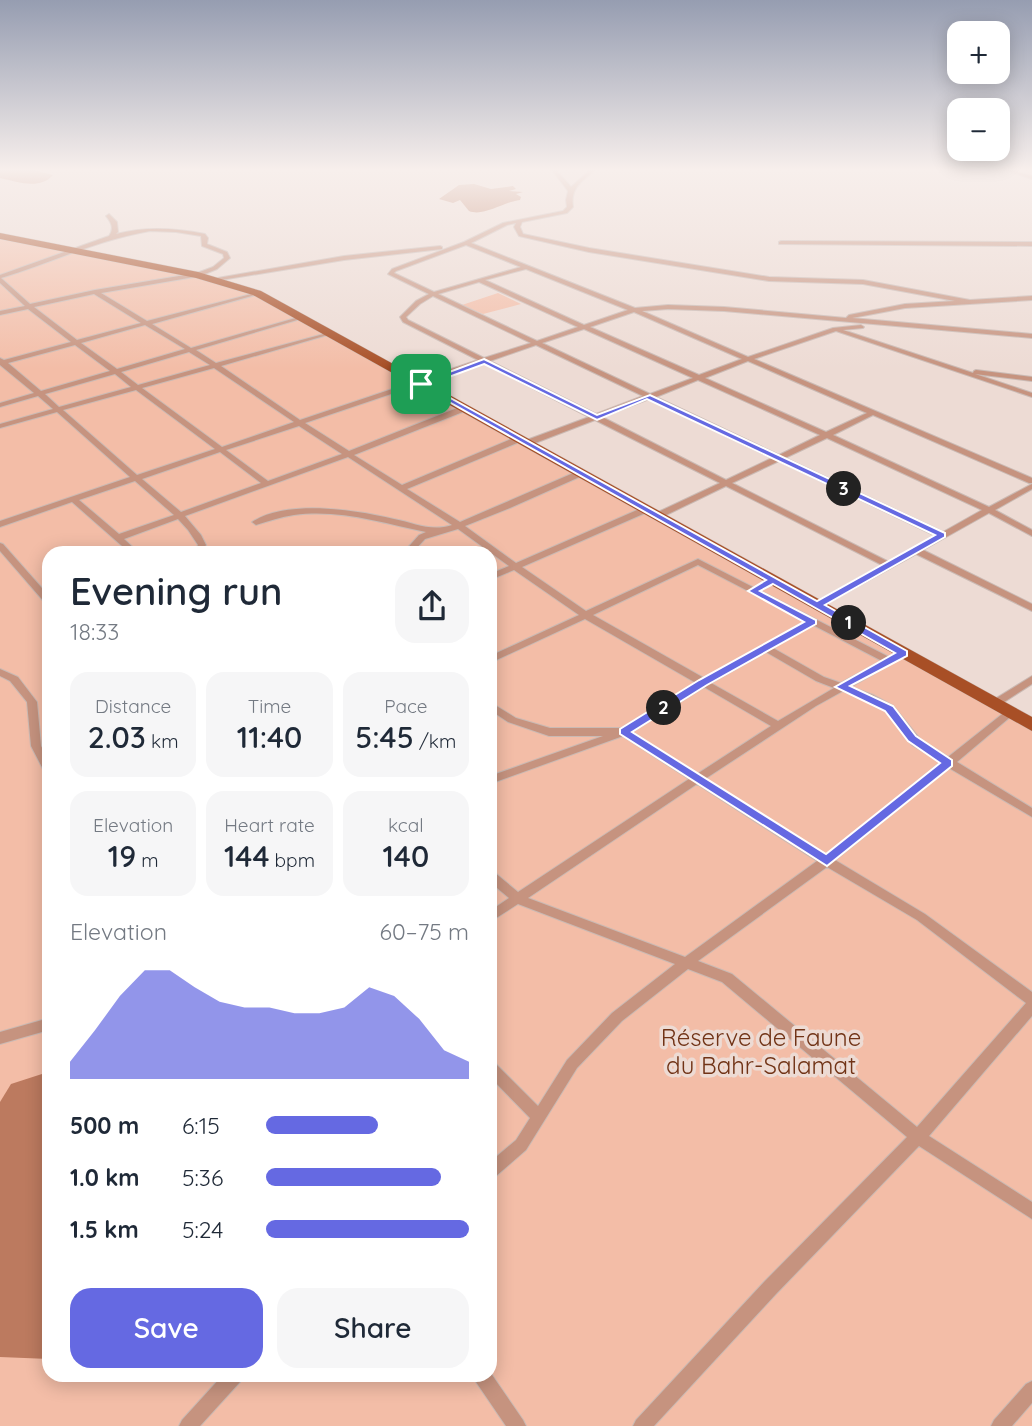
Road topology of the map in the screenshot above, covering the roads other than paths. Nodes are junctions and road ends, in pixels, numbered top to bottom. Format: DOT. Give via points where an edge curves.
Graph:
graph roads {
  1 [pos="3,237"];
  2 [pos="110,237"];
  3 [pos="204,237"];
  4 [pos="477,237"];
  5 [pos="528,237"];
  6 [pos="466,243"];
  7 [pos="781,243"];
  8 [pos="1032,244"];
  9 [pos="450,248"];
  10 [pos="70,249"];
  11 [pos="527,267"];
  12 [pos="198,275"];
  13 [pos="0,279"];
  14 [pos="215,279"];
  15 [pos="479,280"];
  16 [pos="95,292"];
  17 [pos="257,293"];
  18 [pos="430,294"];
  19 [pos="1032,298"];
  20 [pos="970,302"];
  21 [pos="28,306"];
  22 [pos="634,310"];
  23 [pos="0,313"];
  24 [pos="789,317"];
  25 [pos="301,318"];
  26 [pos="828,320"];
  27 [pos="148,323"];
  28 [pos="896,325"];
  29 [pos="583,327"];
  30 [pos="835,329"];
  31 [pos="329,333"];
  32 [pos="1032,336"];
  33 [pos="77,342"];
  34 [pos="535,343"];
  35 [pos="191,351"];
  36 [pos="748,359"];
  37 [pos="484,361"];
  38 [pos="1,362"];
  39 [pos="215,365"];
  40 [pos="950,368"];
  41 [pos="117,371"];
  42 [pos="697,377"];
  43 [pos="1032,379"];
  44 [pos="421,384"];
  45 [pos="138,388"];
  46 [pos="41,393"];
  47 [pos="1032,395"];
  48 [pos="647,396"];
  49 [pos="0,405"];
  50 [pos="465,408"];
  51 [pos="60,411"];
  52 [pos="874,412"];
  53 [pos="597,418"];
  54 [pos="301,424"];
  55 [pos="0,426"];
  56 [pos="827,435"];
  57 [pos="523,441"];
  58 [pos="222,450"];
  59 [pos="347,455"];
  60 [pos="775,457"];
  61 [pos="581,473"];
  62 [pos="136,479"];
  63 [pos="267,484"];
  64 [pos="724,484"];
  65 [pos="1032,484"];
  66 [pos="400,489"];
  67 [pos="74,499"];
  68 [pos="989,510"];
  69 [pos="653,512"];
  70 [pos="178,515"];
  71 [pos="256,522"];
  72 [pos="0,524"];
  73 [pos="458,525"];
  74 [pos="437,531"];
  75 [pos="1032,533"];
  76 [pos="942,535"];
  77 [pos="117,538"];
  78 [pos="0,546"];
  79 [pos="127,546"];
  80 [pos="201,546"];
  81 [pos="414,546"];
  82 [pos="486,546"];
  83 [pos="916,550"];
  84 [pos="497,554"];
  85 [pos="889,565"];
  86 [pos="513,566"];
  87 [pos="497,574"];
  88 [pos="773,580"];
  89 [pos="752,591"];
  90 [pos="42,594"];
  91 [pos="817,605"];
  92 [pos="1032,608"];
  93 [pos="586,615"];
  94 [pos="812,622"];
  95 [pos="766,648"];
  96 [pos="903,653"];
  97 [pos="497,657"];
  98 [pos="888,660"];
  99 [pos="0,672"];
  100 [pos="1032,680"];
  101 [pos="703,683"];
  102 [pos="841,687"];
  103 [pos="994,705"];
  104 [pos="497,710"];
  105 [pos="1010,713"];
  106 [pos="1032,725"];
  107 [pos="779,726"];
  108 [pos="624,732"];
  109 [pos="42,757"];
  110 [pos="948,763"];
  111 [pos="497,777"];
  112 [pos="698,779"];
  113 [pos="1032,813"];
  114 [pos="827,861"];
  115 [pos="497,881"];
  116 [pos="518,899"];
  117 [pos="497,912"];
  118 [pos="687,962"];
  119 [pos="1032,1000"];
  120 [pos="1032,1006"];
  121 [pos="42,1026"];
  122 [pos="0,1038"];
  123 [pos="497,1074"];
  124 [pos="539,1117"];
  125 [pos="918,1137"];
  126 [pos="497,1166"];
  127 [pos="1032,1211"];
  128 [pos="228,1382"];
  129 [pos="486,1382"];
  130 [pos="1032,1391"];
  131 [pos="188,1426"];
  132 [pos="516,1426"];
  133 [pos="642,1426"];
  134 [pos="1000,1426"];
  1 -- 10 [label="main road"];
  2 -- 10 [label="street"];
  3 -- 12 [label="street" via="204,245 227,258"];
  4 -- 6 [label="street"];
  5 -- 20 [label="street" via="769,279 863,282"];
  6 -- 9 [label="street"];
  6 -- 11 [label="street"];
  7 -- 8 [label="street"];
  9 -- 14 [label="street" via="344,258"];
  9 -- 18 [label="street" via="391,272"];
  10 -- 12 [label="main road"];
  10 -- 13 [label="street"];
  11 -- 15 [label="street"];
  11 -- 22 [label="street"];
  12 -- 14 [label="main road"];
  12 -- 16 [label="street"];
  13 -- 21 [label="street"];
  14 -- 17 [label="main road"];
  15 -- 18 [label="street"];
  15 -- 29 [label="street"];
  16 -- 21 [label="street"];
  16 -- 27 [label="street"];
  17 -- 25 [label="main road"];
  17 -- 27 [label="street"];
  18 -- 34 [label="street"];
  18 -- 37 [label="street" via="408,310 405,321"];
  19 -- 20 [label="street"];
  20 -- 26 [label="street" via="892,307"];
  21 -- 23 [label="street"];
  21 -- 33 [label="street"];
  22 -- 24 [label="street" via="700,308"];
  22 -- 29 [label="street"];
  22 -- 36 [label="street"];
  24 -- 26 [label="street"];
  24 -- 30 [label="street"];
  25 -- 31 [label="main road"];
  25 -- 35 [label="street"];
  26 -- 28 [label="street"];
  27 -- 33 [label="street"];
  27 -- 35 [label="street"];
  28 -- 30 [label="street"];
  28 -- 32 [label="street"];
  29 -- 34 [label="street"];
  29 -- 42 [label="street"];
  30 -- 36 [label="street"];
  30 -- 40 [label="street"];
  31 -- 39 [label="street"];
  31 -- 44 [label="main road"];
  33 -- 38 [label="street"];
  33 -- 41 [label="street"];
  34 -- 37 [label="street"];
  34 -- 48 [label="street"];
  35 -- 39 [label="street"];
  35 -- 41 [label="street"];
  36 -- 42 [label="street"];
  36 -- 52 [label="street"];
  37 -- 44 [label="street"];
  37 -- 53 [label="street"];
  38 -- 46 [label="street"];
  39 -- 45 [label="street"];
  39 -- 54 [label="street"];
  40 -- 43 [label="street"];
  40 -- 47 [label="street"];
  41 -- 45 [label="street"];
  41 -- 46 [label="street"];
  42 -- 48 [label="street"];
  42 -- 56 [label="street"];
  44 -- 50 [label="main road"];
  44 -- 54 [label="street"];
  45 -- 51 [label="street"];
  45 -- 58 [label="street"];
  46 -- 49 [label="street"];
  46 -- 51 [label="street"];
  48 -- 53 [label="street"];
  48 -- 60 [label="street"];
  50 -- 57 [label="main road"];
  50 -- 59 [label="street"];
  51 -- 55 [label="street"];
  51 -- 62 [label="street"];
  52 -- 56 [label="street"];
  52 -- 65 [label="street"];
  53 -- 57 [label="street"];
  53 -- 64 [label="street"];
  54 -- 58 [label="street"];
  54 -- 59 [label="street"];
  56 -- 60 [label="street"];
  56 -- 68 [label="street"];
  57 -- 61 [label="main road"];
  57 -- 66 [label="street"];
  58 -- 62 [label="street"];
  58 -- 63 [label="street"];
  59 -- 63 [label="street"];
  59 -- 66 [label="street"];
  60 -- 64 [label="street"];
  60 -- 76 [label="street"];
  61 -- 69 [label="main road"];
  61 -- 73 [label="street"];
  62 -- 67 [label="street"];
  62 -- 70 [label="street"];
  63 -- 70 [label="street"];
  64 -- 69 [label="street"];
  64 -- 85 [label="street"];
  65 -- 68 [label="street"];
  66 -- 73 [label="street"];
  67 -- 72 [label="street"];
  67 -- 77 [label="street"];
  68 -- 75 [label="street"];
  68 -- 76 [label="street"];
  69 -- 86 [label="street"];
  69 -- 88 [label="main road"];
  70 -- 77 [label="street"];
  70 -- 80 [label="street"];
  71 -- 74 [label="street" via="307,509"];
  73 -- 74 [label="street"];
  73 -- 82 [label="street"];
  74 -- 81 [label="street"];
  76 -- 83 [label="street"];
  77 -- 79 [label="street"];
  78 -- 90 [label="street"];
  83 -- 85 [label="street"];
  83 -- 92 [label="street"];
  84 -- 86 [label="street"];
  85 -- 91 [label="street"];
  86 -- 87 [label="street"];
  86 -- 93 [label="street"];
  88 -- 89 [label="street"];
  88 -- 91 [label="main road"];
  89 -- 93 [label="street" via="698,562"];
  89 -- 94 [label="street"];
  91 -- 96 [label="main road"];
  93 -- 97 [label="street"];
  93 -- 101 [label="street"];
  94 -- 95 [label="street"];
  94 -- 98 [label="street"];
  95 -- 101 [label="street"];
  95 -- 102 [label="street"];
  96 -- 98 [label="street"];
  96 -- 103 [label="main road"];
  98 -- 102 [label="street"];
  99 -- 109 [label="street" via="14,679 32,702 36,746"];
  100 -- 103 [label="street"];
  101 -- 107 [label="street"];
  101 -- 108 [label="street"];
  102 -- 107 [label="street"];
  102 -- 110 [label="street" via="889,708 912,739"];
  103 -- 105 [label="main road"];
  104 -- 108 [label="street" via="512,720 550,732"];
  105 -- 106 [label="main road"];
  105 -- 110 [label="street"];
  107 -- 112 [label="street"];
  108 -- 111 [label="street"];
  108 -- 112 [label="street"];
  110 -- 113 [label="street"];
  110 -- 114 [label="street"];
  112 -- 114 [label="street"];
  112 -- 116 [label="street"];
  114 -- 118 [label="street"];
  114 -- 119 [label="street" via="921,917"];
  115 -- 116 [label="street"];
  116 -- 117 [label="street"];
  116 -- 118 [label="street"];
  118 -- 124 [label="street" via="590,1044"];
  118 -- 125 [label="street" via="727,978"];
  120 -- 125 [label="street"];
  121 -- 122 [label="street"];
  123 -- 124 [label="street"];
  124 -- 126 [label="street" via="521,1145"];
  125 -- 127 [label="street"];
  125 -- 133 [label="street"];
  128 -- 131 [label="street"];
  129 -- 132 [label="street"];
  130 -- 134 [label="street"];
}
